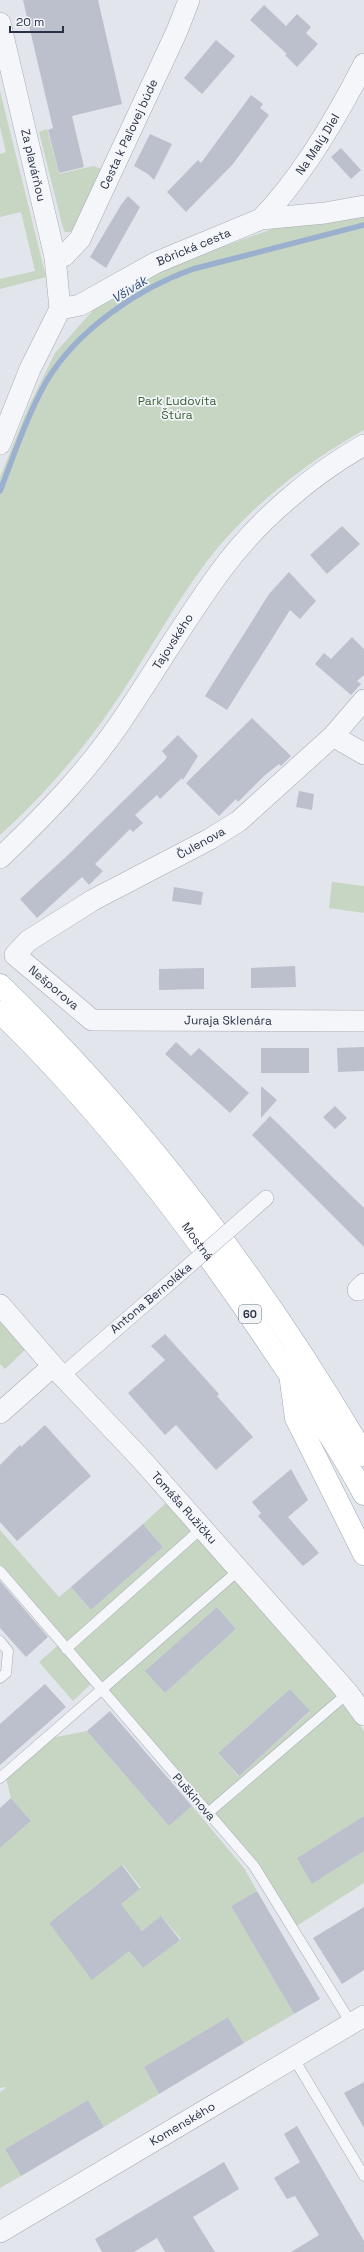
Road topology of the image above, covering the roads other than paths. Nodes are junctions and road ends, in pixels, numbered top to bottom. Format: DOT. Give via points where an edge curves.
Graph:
graph roads {
  1 [pos="189,0"];
  2 [pos="0,23"];
  3 [pos="364,64"];
  4 [pos="364,206"];
  5 [pos="261,219"];
  6 [pos="55,258"];
  7 [pos="60,309"];
  8 [pos="0,444"];
  9 [pos="364,446"];
  10 [pos="364,700"];
  11 [pos="333,736"];
  12 [pos="364,754"];
  13 [pos="0,858"];
  14 [pos="15,955"];
  15 [pos="0,985"];
  16 [pos="0,1012"];
  17 [pos="92,1020"];
  18 [pos="364,1021"];
  19 [pos="266,1198"];
  20 [pos="0,1305"];
  21 [pos="62,1366"];
  22 [pos="290,1374"];
  23 [pos="0,1413"];
  24 [pos="364,1455"];
  25 [pos="364,1494"];
  26 [pos="202,1528"];
  27 [pos="364,1554"];
  28 [pos="239,1570"];
  29 [pos="0,1571"];
  30 [pos="0,1641"];
  31 [pos="66,1649"];
  32 [pos="0,1678"];
  33 [pos="102,1690"];
  34 [pos="348,1693"];
  35 [pos="364,1715"];
  36 [pos="0,1778"];
  37 [pos="208,1813"];
  38 [pos="352,2015"];
  39 [pos="293,2057"];
  40 [pos="364,2176"];
  41 [pos="0,2232"];
  1 -- 6 [label="street, Cesta k Paľovej búde" via="80,238 64,256"];
  2 -- 6 [label="street, Za plavárňou"];
  3 -- 5 [label="street, Na Malý Diel" via="319,142 280,200"];
  4 -- 5 [label="street, Bôrická cesta" via="325,213"];
  5 -- 7 [label="street, Bôrická cesta" via="156,263 80,305"];
  6 -- 7 [label="street, Za plavárňou"];
  7 -- 8 [label="street" via="30,369"];
  9 -- 13 [label="street, Tajovského" via="342,458 290,498 252,533 220,571 86,770 46,815"];
  10 -- 11 [label="street, Čulenova"];
  11 -- 12 [label="street"];
  11 -- 14 [label="street, Čulenova" via="238,821 210,839 93,900 28,941"];
  14 -- 17 [label="street, Nešporova"];
  15 -- 24 [label="main road, Mostná / 60" via="73,1060 138,1132 187,1192 277,1316"];
  16 -- 22 [label="main road, Mostná / 60" via="122,1144 172,1206 220,1270"];
  17 -- 18 [label="street, Juraja Sklenára"];
  19 -- 21 [label="street, Antona Bernoláka, bridge" via="175,1278"];
  20 -- 21 [label="street, Tomáša Ružičku"];
  21 -- 23 [label="street, Antona Bernoláka"];
  21 -- 26 [label="street, Tomáša Ružičku" via="71,1383"];
  22 -- 25 [label="main road, Mostná / 60"];
  22 -- 27 [label="main road" via="296,1418"];
  26 -- 28 [label="street, Tomáša Ružičku"];
  26 -- 31 [label="lane"];
  28 -- 33 [label="lane"];
  28 -- 34 [label="street, Tomáša Ružičku"];
  29 -- 31 [label="lane, Puškinova"];
  30 -- 32 [label="lane" via="8,1651 6,1672"];
  31 -- 33 [label="lane, Puškinova"];
  33 -- 36 [label="lane"];
  33 -- 37 [label="lane, Puškinova"];
  34 -- 35 [label="street, Tomáša Ružičku"];
  34 -- 37 [label="lane"];
  37 -- 38 [label="lane, Puškinova" via="254,1866"];
  38 -- 39 [label="street, Komenského"];
  39 -- 40 [label="lane"];
  39 -- 41 [label="street, Komenského"];
}
